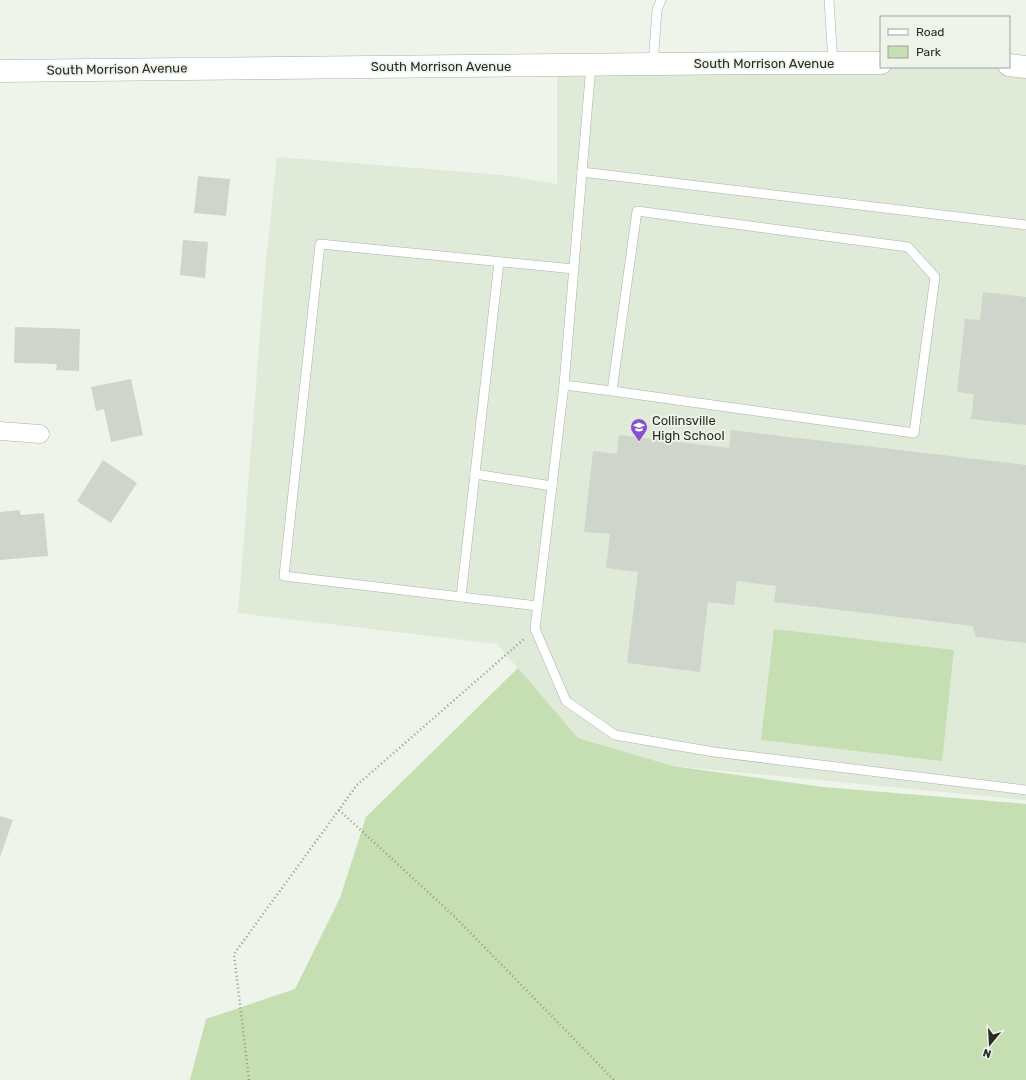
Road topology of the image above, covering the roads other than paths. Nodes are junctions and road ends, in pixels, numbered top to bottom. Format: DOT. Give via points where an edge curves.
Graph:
graph roads {
  1 [pos="661,0"];
  2 [pos="829,0"];
  3 [pos="833,63"];
  4 [pos="880,63"];
  5 [pos="653,64"];
  6 [pos="591,65"];
  7 [pos="1010,65"];
  8 [pos="1026,67"];
  9 [pos="0,70"];
  10 [pos="582,172"];
  11 [pos="1026,225"];
  12 [pos="499,262"];
  13 [pos="574,269"];
  14 [pos="564,386"];
  15 [pos="612,391"];
  16 [pos="0,432"];
  17 [pos="40,434"];
  18 [pos="475,474"];
  19 [pos="552,486"];
  20 [pos="461,597"];
  21 [pos="538,606"];
  22 [pos="1026,790"];
  1 -- 5 [label="lane" via="657,10"];
  2 -- 3 [label="lane"];
  3 -- 4 [label="street, South Morrison Avenue"];
  3 -- 5 [label="street, South Morrison Avenue"];
  5 -- 6 [label="street, South Morrison Avenue"];
  6 -- 9 [label="street, South Morrison Avenue"];
  6 -- 10 [label="lane"];
  7 -- 8 [label="street"];
  10 -- 11 [label="lane"];
  10 -- 13 [label="lane"];
  12 -- 13 [label="lane"];
  12 -- 18 [label="lane"];
  12 -- 20 [label="lane" via="320,244 284,576"];
  13 -- 14 [label="lane"];
  14 -- 15 [label="lane"];
  14 -- 19 [label="lane"];
  15 -- 15 [label="lane" via="914,432 935,277 908,247 636,211"];
  16 -- 17 [label="street"];
  18 -- 19 [label="lane"];
  18 -- 20 [label="lane"];
  19 -- 21 [label="lane"];
  20 -- 21 [label="lane"];
  21 -- 22 [label="lane" via="535,629 566,701 615,735 714,752"];
}
